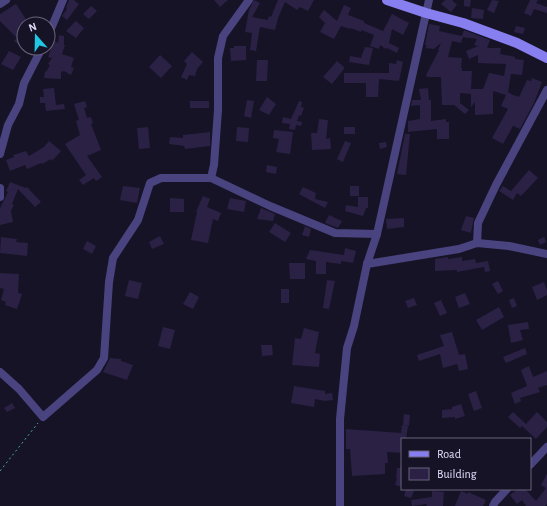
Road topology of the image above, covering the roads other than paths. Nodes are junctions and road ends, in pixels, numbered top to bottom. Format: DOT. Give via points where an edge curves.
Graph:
graph roads {
  1 [pos="6,0"];
  2 [pos="62,0"];
  3 [pos="249,0"];
  4 [pos="387,0"];
  5 [pos="429,0"];
  6 [pos="0,4"];
  7 [pos="426,13"];
  8 [pos="56,16"];
  9 [pos="38,56"];
  10 [pos="547,58"];
  11 [pos="547,90"];
  12 [pos="0,154"];
  13 [pos="211,178"];
  14 [pos="0,188"];
  15 [pos="0,197"];
  16 [pos="377,234"];
  17 [pos="477,243"];
  18 [pos="547,254"];
  19 [pos="367,264"];
  20 [pos="0,372"];
  21 [pos="547,447"];
  22 [pos="531,464"];
  23 [pos="506,490"];
  24 [pos="340,506"];
  25 [pos="494,506"];
  1 -- 6 [label="street"];
  2 -- 8 [label="street"];
  3 -- 13 [label="street" via="223,36 218,58 218,110"];
  4 -- 7 [label="street"];
  5 -- 7 [label="street"];
  7 -- 10 [label="street" via="463,23 517,43"];
  7 -- 16 [label="street"];
  9 -- 12 [label="street" via="24,83 19,104 8,124"];
  11 -- 17 [label="street" via="478,223"];
  13 -- 16 [label="street" via="336,233"];
  13 -- 20 [label="street" via="161,178 150,184 138,220 113,258 104,358 97,370 43,417"];
  14 -- 15 [label="street"];
  16 -- 19 [label="street"];
  17 -- 18 [label="street" via="509,246"];
  17 -- 19 [label="street" via="458,249"];
  19 -- 24 [label="street" via="347,348 340,419"];
  21 -- 22 [label="street"];
  23 -- 25 [label="street"];
}
